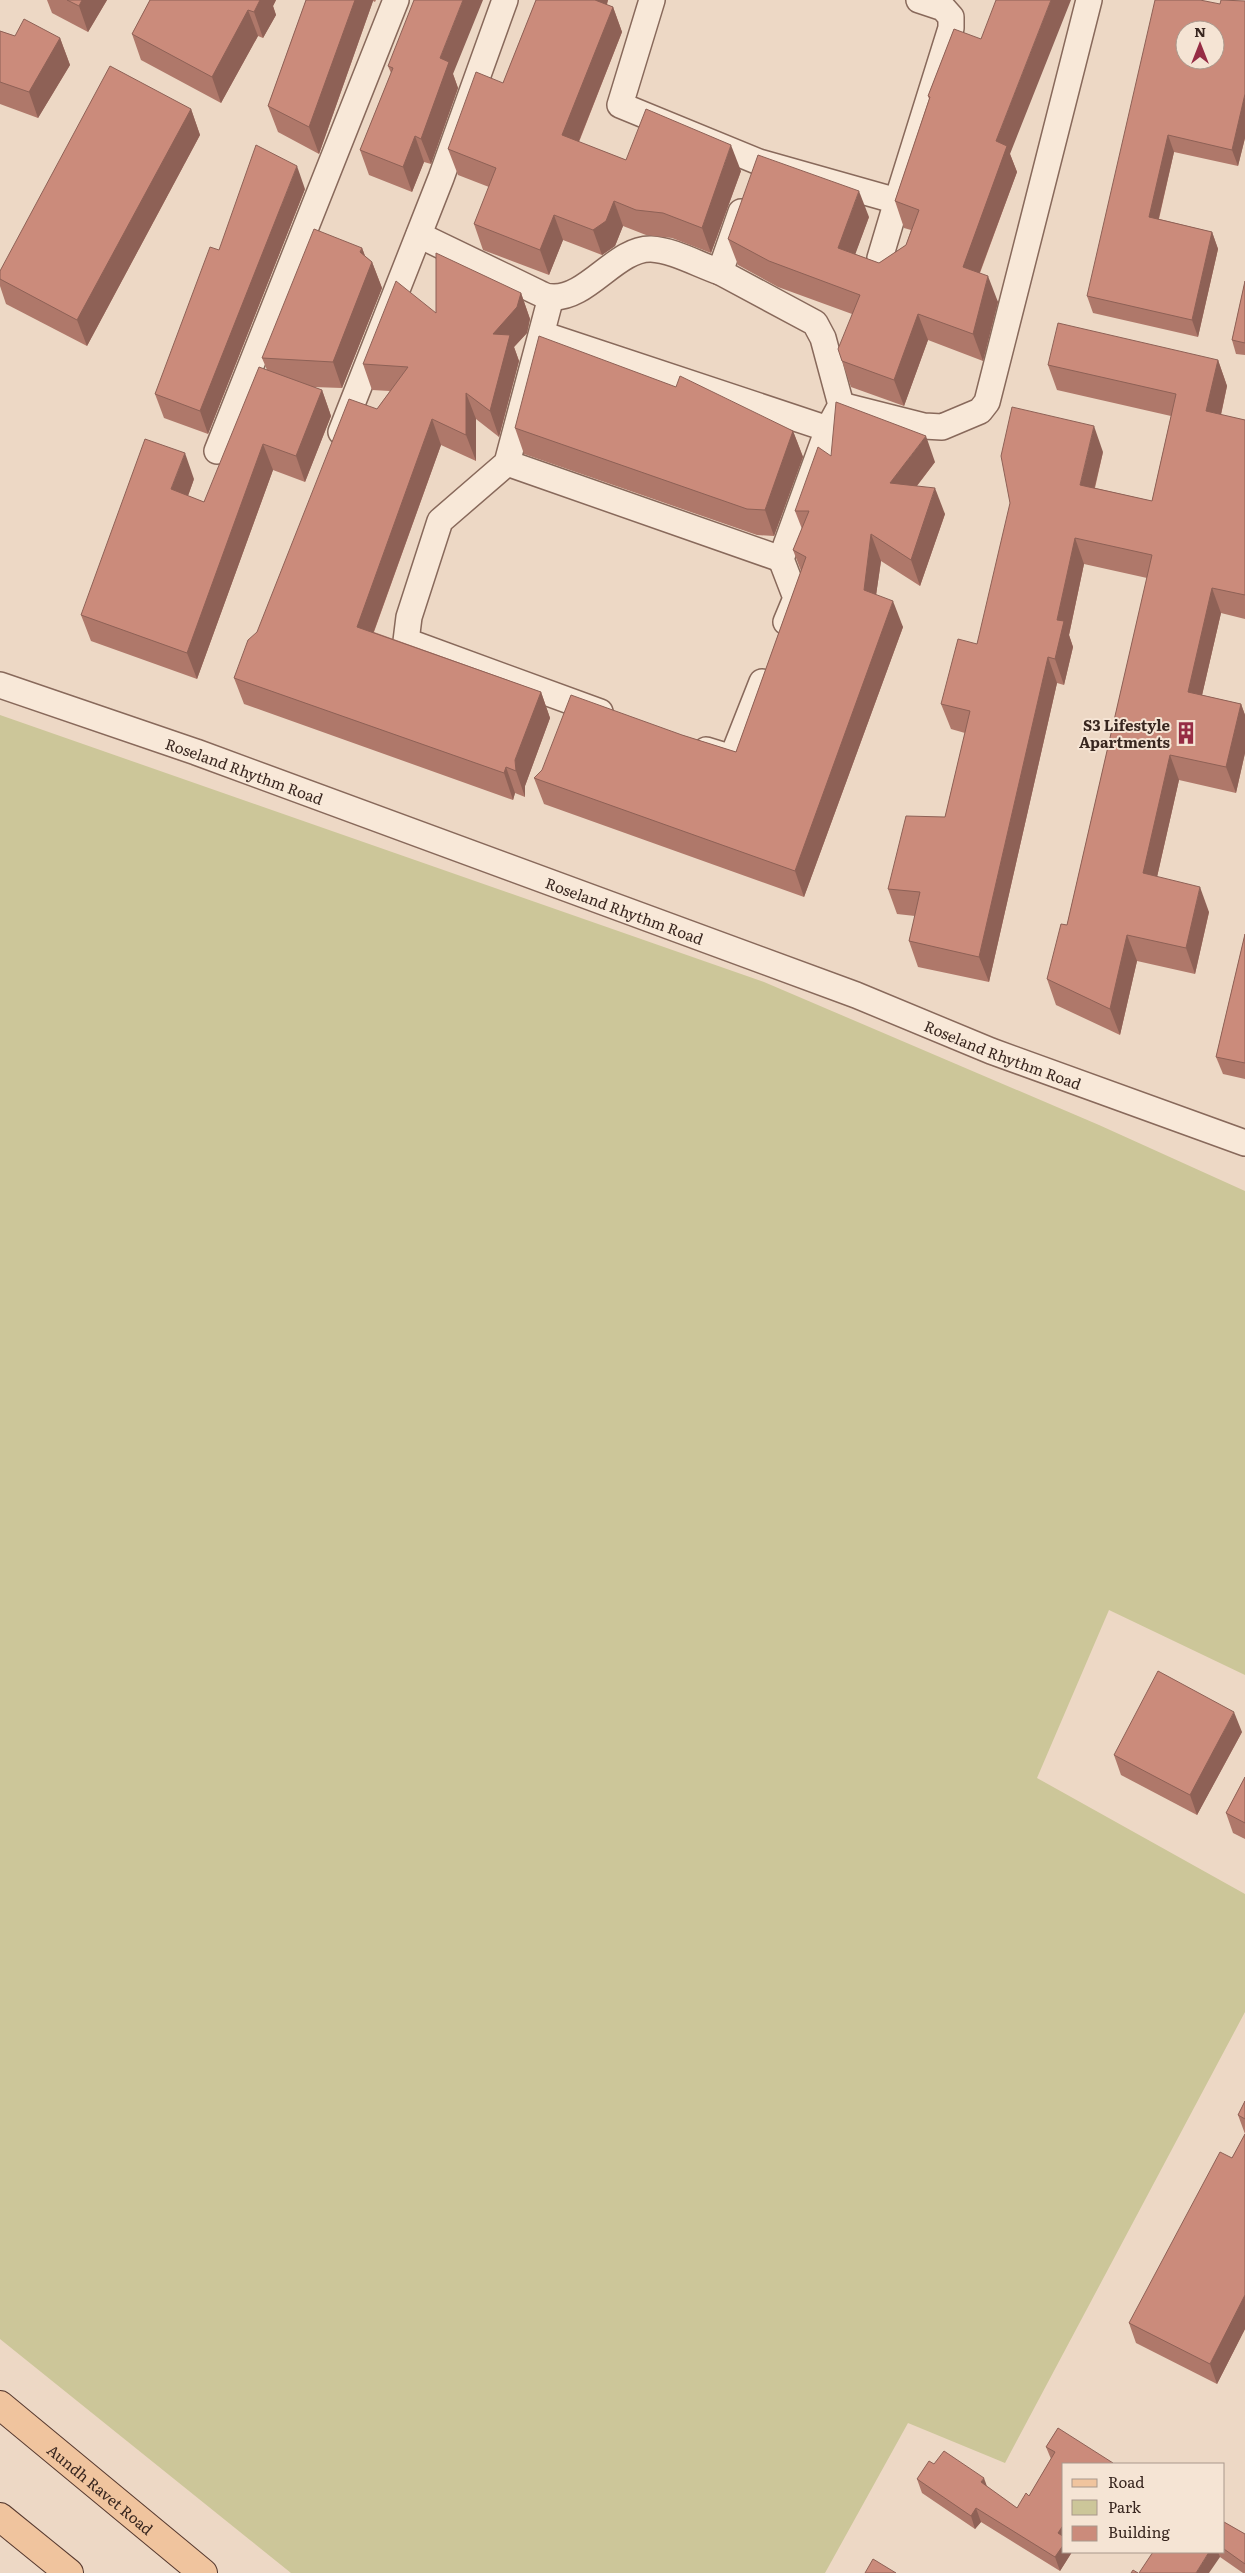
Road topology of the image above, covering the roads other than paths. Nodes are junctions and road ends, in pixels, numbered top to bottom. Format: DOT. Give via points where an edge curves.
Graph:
graph roads {
  1 [pos="396,0"];
  2 [pos="505,0"];
  3 [pos="652,0"];
  4 [pos="919,0"];
  5 [pos="1089,0"];
  6 [pos="753,178"];
  7 [pos="897,201"];
  8 [pos="419,235"];
  9 [pos="880,258"];
  10 [pos="720,272"];
  11 [pos="552,297"];
  12 [pos="542,334"];
  13 [pos="841,405"];
  14 [pos="828,429"];
  15 [pos="216,451"];
  16 [pos="330,458"];
  17 [pos="507,463"];
  18 [pos="781,559"];
  19 [pos="0,684"];
  20 [pos="625,722"];
  21 [pos="688,744"];
  22 [pos="1245,1143"];
  23 [pos="0,2405"];
  24 [pos="0,2517"];
  25 [pos="69,2573"];
  26 [pos="202,2573"];
  1 -- 15 [label="street"];
  2 -- 8 [label="street"];
  3 -- 6 [label="street" via="620,105"];
  4 -- 7 [label="street" via="943,8 951,16 951,28"];
  5 -- 13 [label="street" via="987,402 980,412 942,427 924,426"];
  6 -- 7 [label="street"];
  6 -- 10 [label="street"];
  7 -- 9 [label="street"];
  8 -- 11 [label="street"];
  8 -- 16 [label="street"];
  10 -- 11 [label="street" via="650,249 634,253 567,295"];
  10 -- 13 [label="street" via="815,323 823,338"];
  11 -- 12 [label="street"];
  12 -- 14 [label="street"];
  12 -- 17 [label="street"];
  13 -- 14 [label="street"];
  14 -- 18 [label="street"];
  17 -- 18 [label="street"];
  17 -- 20 [label="street" via="440,521 408,617 406,641 569,711"];
  18 -- 21 [label="street" via="796,598 732,758"];
  19 -- 22 [label="street, Roseland Rhythm Road" via="196,752 856,995 991,1051"];
  23 -- 26 [label="main road, Aundh Ravet Road"];
  24 -- 25 [label="main road"];
}
